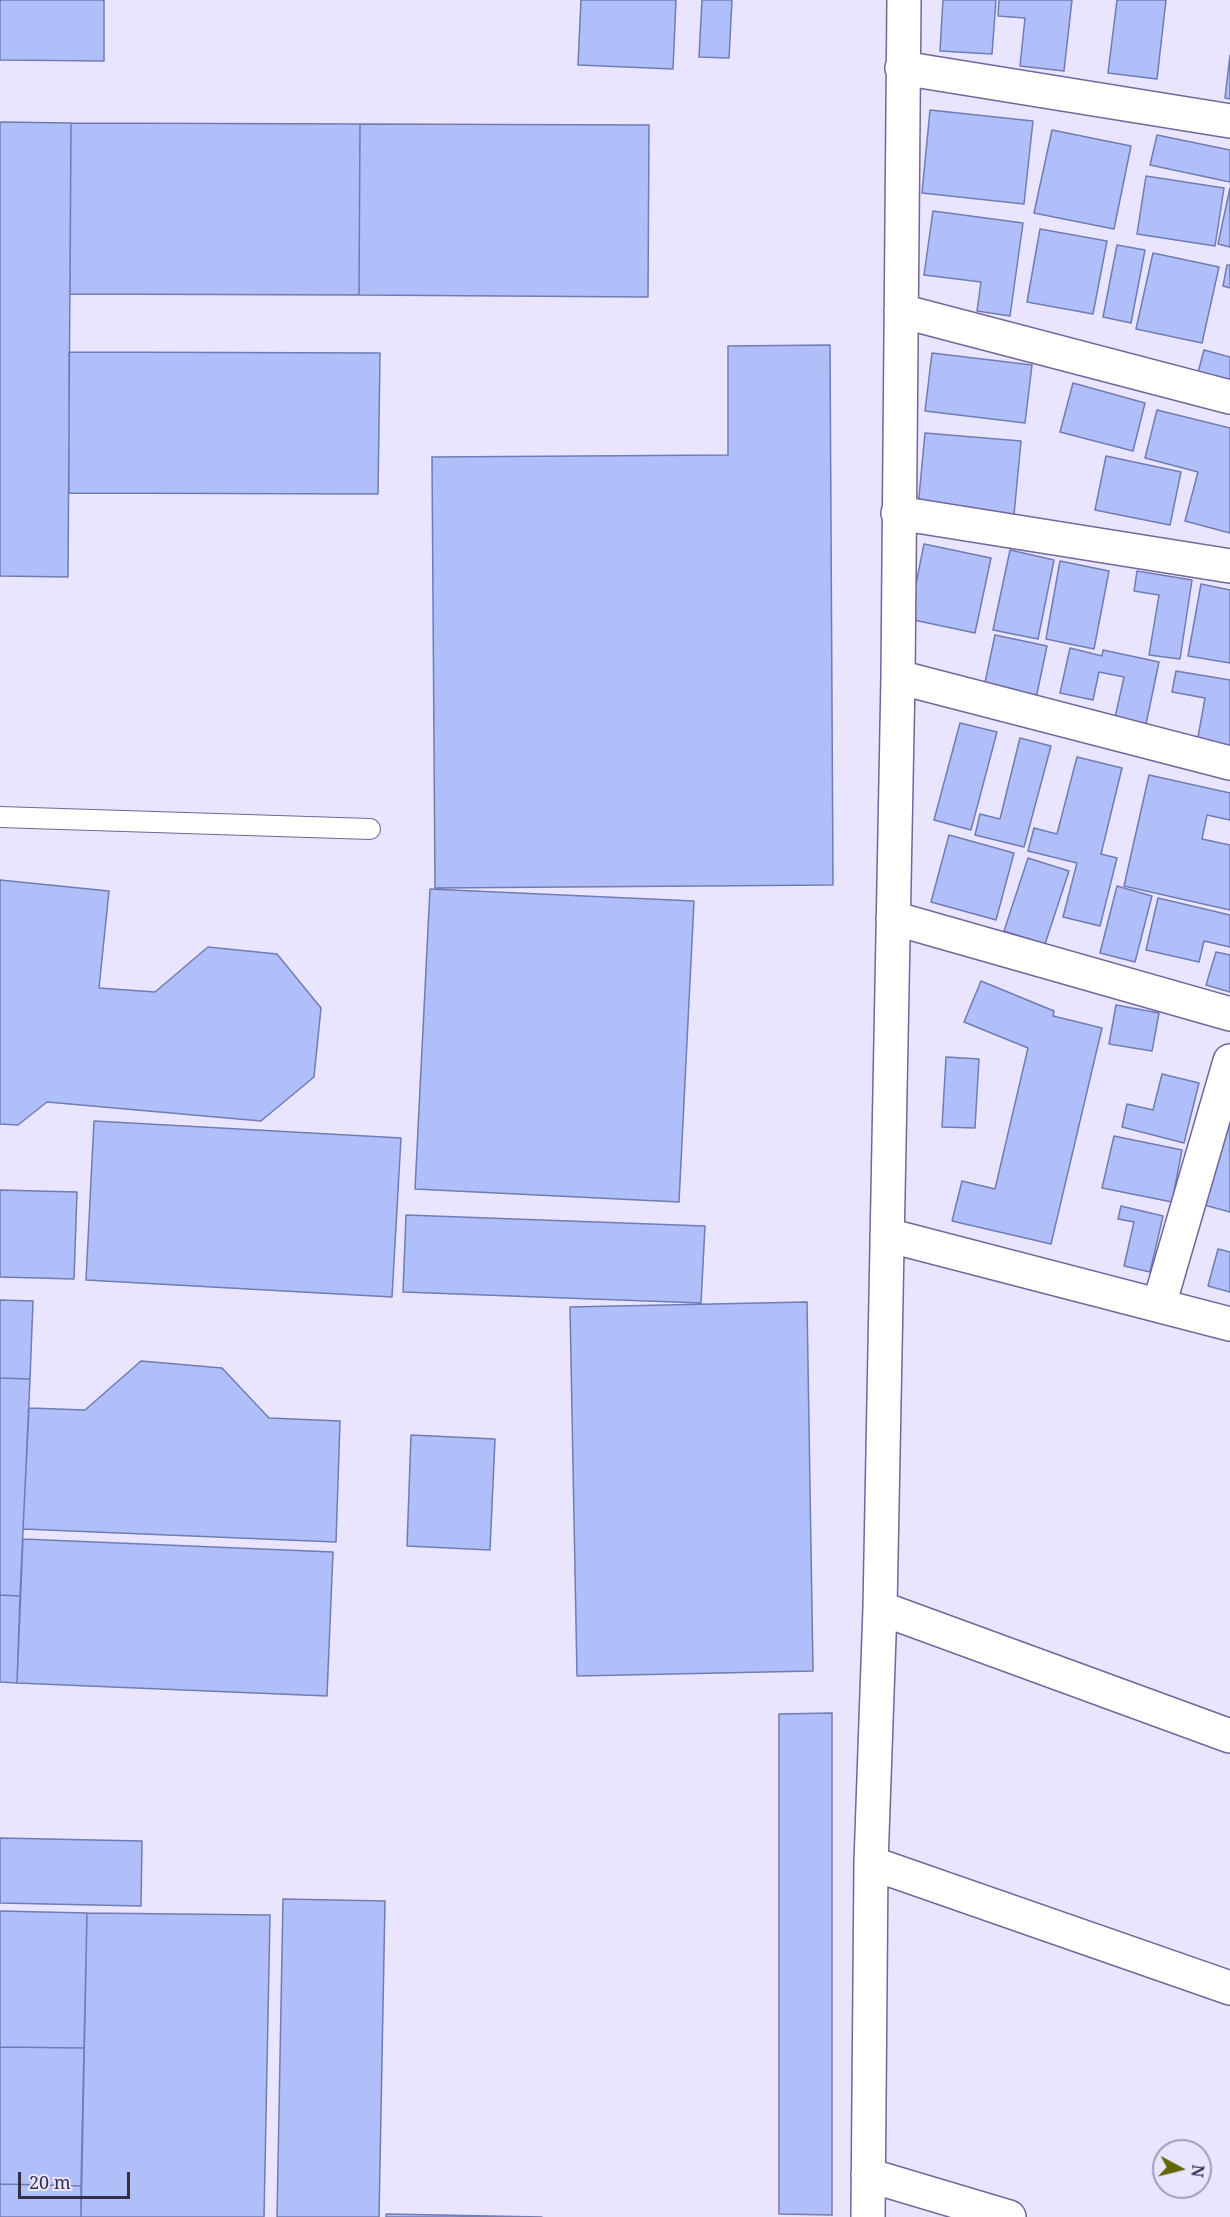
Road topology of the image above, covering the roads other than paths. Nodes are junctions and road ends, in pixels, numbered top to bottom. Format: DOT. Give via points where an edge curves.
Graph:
graph roads {
  1 [pos="904,0"];
  2 [pos="902,69"];
  3 [pos="1230,121"];
  4 [pos="901,311"];
  5 [pos="1230,396"];
  6 [pos="898,513"];
  7 [pos="1230,566"];
  8 [pos="898,677"];
  9 [pos="1230,763"];
  10 [pos="0,817"];
  11 [pos="370,829"];
  12 [pos="893,918"];
  13 [pos="1230,1014"];
  14 [pos="1230,1061"];
  15 [pos="887,1235"];
  16 [pos="1159,1305"];
  17 [pos="1230,1324"];
  18 [pos="880,1608"];
  19 [pos="1230,1736"];
  20 [pos="871,1863"];
  21 [pos="1230,1988"];
  22 [pos="868,2175"];
  23 [pos="868,2217"];
  24 [pos="1009,2217"];
  1 -- 2 [label="street"];
  2 -- 3 [label="street"];
  2 -- 4 [label="street"];
  4 -- 5 [label="street"];
  4 -- 6 [label="street"];
  6 -- 7 [label="street"];
  6 -- 8 [label="street"];
  8 -- 9 [label="street"];
  8 -- 12 [label="street"];
  10 -- 11 [label="lane"];
  12 -- 13 [label="street"];
  12 -- 15 [label="street"];
  14 -- 16 [label="street"];
  15 -- 16 [label="street"];
  15 -- 18 [label="street"];
  16 -- 17 [label="street"];
  18 -- 19 [label="street"];
  18 -- 20 [label="street"];
  20 -- 21 [label="street"];
  20 -- 22 [label="street"];
  22 -- 23 [label="street"];
  22 -- 24 [label="street"];
}
